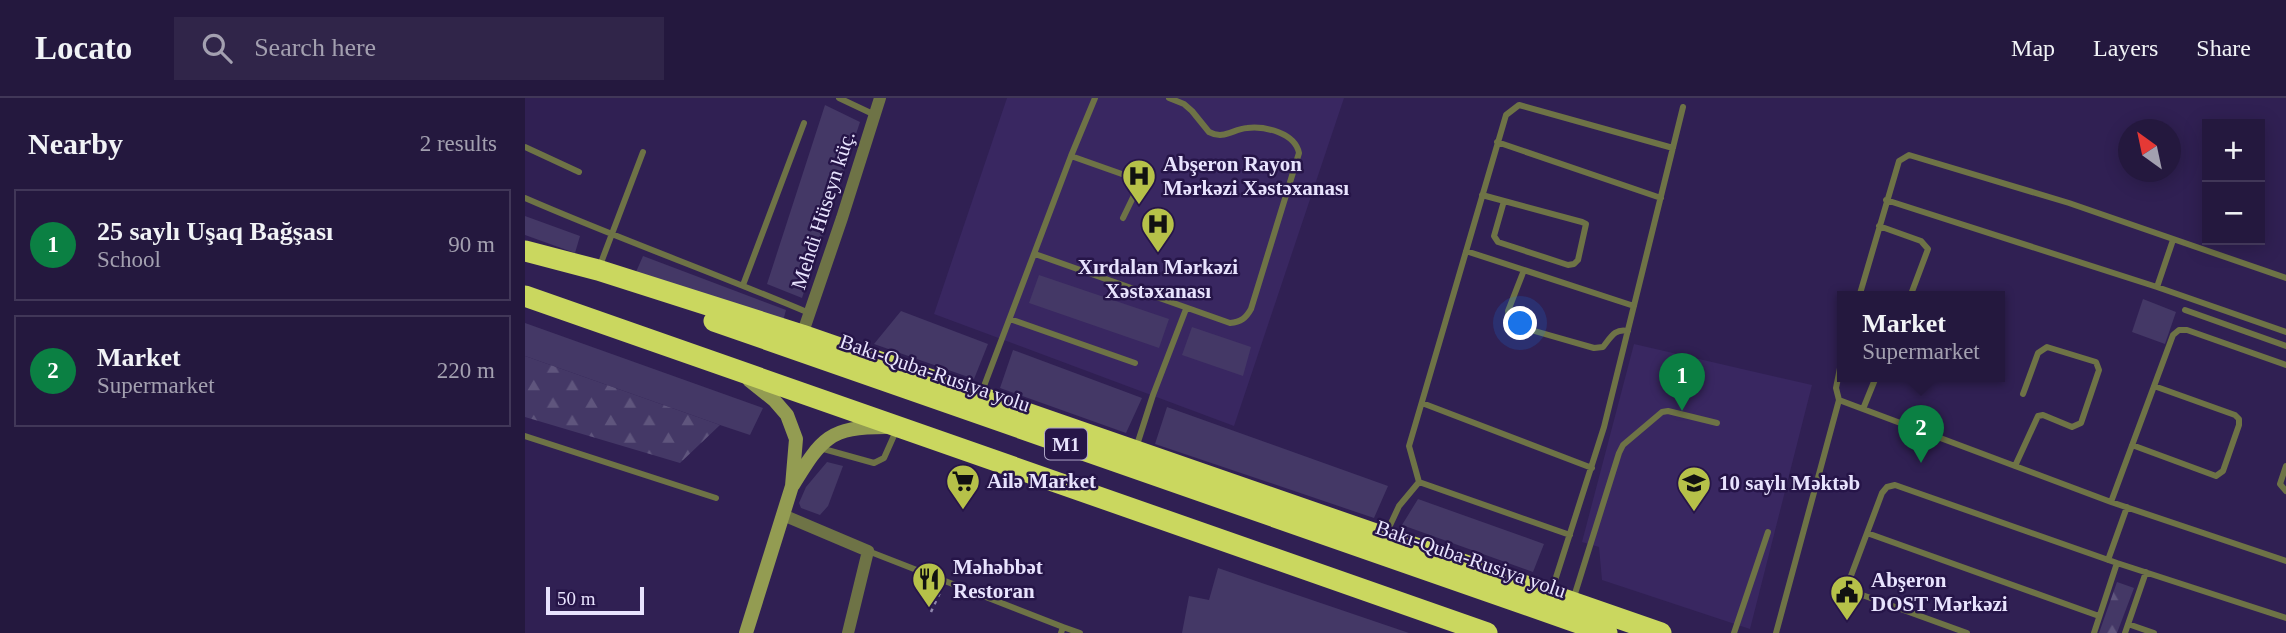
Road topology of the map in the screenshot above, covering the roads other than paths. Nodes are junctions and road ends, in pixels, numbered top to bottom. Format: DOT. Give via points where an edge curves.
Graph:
graph roads {
  1 [pos="839,98"];
  2 [pos="880,98"];
  3 [pos="1095,98"];
  4 [pos="1169,98"];
  5 [pos="1683,107"];
  6 [pos="875,115"];
  7 [pos="804,123"];
  8 [pos="1497,142"];
  9 [pos="525,147"];
  10 [pos="1673,148"];
  11 [pos="643,152"];
  12 [pos="1071,156"];
  13 [pos="579,172"];
  14 [pos="1482,195"];
  15 [pos="525,198"];
  16 [pos="1661,198"];
  17 [pos="1887,200"];
  18 [pos="1504,201"];
  19 [pos="1123,218"];
  20 [pos="1879,226"];
  21 [pos="611,235"];
  22 [pos="2173,240"];
  23 [pos="1466,251"];
  24 [pos="525,253"];
  25 [pos="1035,254"];
  26 [pos="599,270"];
  27 [pos="1524,270"];
  28 [pos="2286,278"];
  29 [pos="743,285"];
  30 [pos="2157,287"];
  31 [pos="1862,291"];
  32 [pos="1912,291"];
  33 [pos="525,296"];
  34 [pos="1634,306"];
  35 [pos="1186,309"];
  36 [pos="2185,310"];
  37 [pos="809,313"];
  38 [pos="1010,319"];
  39 [pos="1628,331"];
  40 [pos="2286,332"];
  41 [pos="802,335"];
  42 [pos="2286,346"];
  43 [pos="1135,363"];
  44 [pos="2286,365"];
  45 [pos="736,371"];
  46 [pos="1837,382"];
  47 [pos="1874,382"];
  48 [pos="2154,386"];
  49 [pos="2024,394"];
  50 [pos="980,396"];
  51 [pos="1839,400"];
  52 [pos="1422,403"];
  53 [pos="1863,409"];
  54 [pos="1717,423"];
  55 [pos="898,427"];
  56 [pos="525,436"];
  57 [pos="2132,445"];
  58 [pos="818,447"];
  59 [pos="1136,449"];
  60 [pos="2015,466"];
  61 [pos="2286,466"];
  62 [pos="1591,468"];
  63 [pos="1419,482"];
  64 [pos="792,486"];
  65 [pos="2286,491"];
  66 [pos="716,498"];
  67 [pos="2111,502"];
  68 [pos="2127,508"];
  69 [pos="783,515"];
  70 [pos="1768,532"];
  71 [pos="1867,533"];
  72 [pos="1570,535"];
  73 [pos="1385,536"];
  74 [pos="868,551"];
  75 [pos="2108,560"];
  76 [pos="2286,561"];
  77 [pos="2117,563"];
  78 [pos="2146,572"];
  79 [pos="1551,595"];
  80 [pos="1572,602"];
  81 [pos="2099,616"];
  82 [pos="2286,618"];
  83 [pos="2128,624"];
  84 [pos="1062,630"];
  85 [pos="746,633"];
  86 [pos="848,633"];
  87 [pos="1080,633"];
  88 [pos="1487,633"];
  89 [pos="1607,633"];
  90 [pos="1661,633"];
  91 [pos="1734,633"];
  92 [pos="1776,633"];
  93 [pos="1967,633"];
  94 [pos="2094,633"];
  95 [pos="2125,633"];
  96 [pos="2154,633"];
  1 -- 6 [label="lane"];
  2 -- 6 [label="street, Mehdi Hüseyn küç."];
  3 -- 12 [label="lane"];
  4 -- 35 [label="lane" via="1184,104 1214,135 1255,127 1286,135 1299,153 1246,317 1230,323"];
  5 -- 10 [label="lane"];
  6 -- 37 [label="street, Mehdi Hüseyn küç."];
  7 -- 29 [label="lane"];
  8 -- 10 [label="lane" via="1506,115 1519,105"];
  8 -- 14 [label="lane"];
  8 -- 16 [label="lane"];
  9 -- 13 [label="lane"];
  10 -- 16 [label="lane"];
  11 -- 21 [label="lane"];
  12 -- 19 [label="lane" via="1136,179 1139,185"];
  12 -- 25 [label="lane"];
  14 -- 18 [label="lane"];
  14 -- 23 [label="lane"];
  15 -- 21 [label="lane"];
  16 -- 34 [label="lane"];
  17 -- 20 [label="lane"];
  17 -- 22 [label="lane" via="1899,161 1909,155"];
  17 -- 30 [label="lane"];
  18 -- 18 [label="lane" via="1586,224 1578,260 1568,265 1498,242 1494,236"];
  20 -- 31 [label="lane"];
  20 -- 32 [label="lane" via="1921,241 1927,249"];
  21 -- 26 [label="lane"];
  21 -- 29 [label="lane"];
  22 -- 28 [label="lane"];
  22 -- 30 [label="lane"];
  23 -- 27 [label="lane"];
  23 -- 52 [label="lane"];
  24 -- 26 [label="highway"];
  24 -- 89 [label="highway, Bakı-Quba-Rusiya yolu / M1"];
  25 -- 35 [label="lane"];
  25 -- 38 [label="lane"];
  26 -- 41 [label="highway"];
  27 -- 34 [label="lane"];
  27 -- 39 [label="lane" via="1508,311 1517,326 1594,348 1603,347 1614,332"];
  29 -- 37 [label="lane"];
  30 -- 40 [label="lane"];
  33 -- 45 [label="highway, M1"];
  34 -- 39 [label="lane"];
  35 -- 59 [label="lane"];
  36 -- 42 [label="lane"];
  37 -- 41 [label="street, Mehdi Hüseyn küç."];
  38 -- 43 [label="lane"];
  38 -- 50 [label="lane"];
  39 -- 62 [label="lane"];
  41 -- 50 [label="highway"];
  44 -- 48 [label="lane" via="2179,330"];
  45 -- 55 [label="highway, M1"];
  45 -- 64 [label="street" via="774,400 791,424 796,439"];
  46 -- 51 [label="lane"];
  47 -- 53 [label="lane"];
  48 -- 57 [label="lane"];
  48 -- 57 [label="lane" via="2239,419 2223,471 2215,476"];
  49 -- 60 [label="lane" via="2038,353 2047,347 2098,365 2081,423 2072,427 2038,416"];
  50 -- 59 [label="highway"];
  51 -- 53 [label="lane"];
  51 -- 92 [label="lane"];
  52 -- 62 [label="lane"];
  52 -- 63 [label="lane" via="1409,446"];
  53 -- 60 [label="lane"];
  54 -- 80 [label="lane" via="1661,412 1623,445"];
  55 -- 58 [label="street" via="849,429"];
  55 -- 58 [label="lane" via="880,462"];
  55 -- 88 [label="highway, M1"];
  56 -- 66 [label="lane"];
  57 -- 67 [label="lane"];
  58 -- 64 [label="street"];
  59 -- 73 [label="highway"];
  60 -- 67 [label="lane"];
  61 -- 65 [label="lane" via="2280,484"];
  62 -- 72 [label="lane"];
  63 -- 72 [label="lane"];
  63 -- 73 [label="lane" via="1399,506"];
  64 -- 69 [label="street"];
  67 -- 68 [label="lane"];
  68 -- 75 [label="lane"];
  68 -- 76 [label="lane"];
  69 -- 74 [label="street"];
  69 -- 85 [label="street"];
  70 -- 91 [label="lane"];
  71 -- 75 [label="lane" via="1882,493 1895,485"];
  71 -- 81 [label="lane"];
  71 -- 93 [label="lane" via="1849,587"];
  72 -- 79 [label="lane"];
  73 -- 79 [label="highway"];
  74 -- 84 [label="lane"];
  74 -- 86 [label="street"];
  75 -- 77 [label="lane"];
  77 -- 78 [label="lane"];
  77 -- 81 [label="lane"];
  78 -- 82 [label="lane"];
  78 -- 83 [label="lane"];
  79 -- 80 [label="highway"];
  80 -- 90 [label="highway"];
  81 -- 94 [label="lane"];
  83 -- 95 [label="lane"];
  83 -- 96 [label="lane"];
  84 -- 87 [label="lane"];
}
